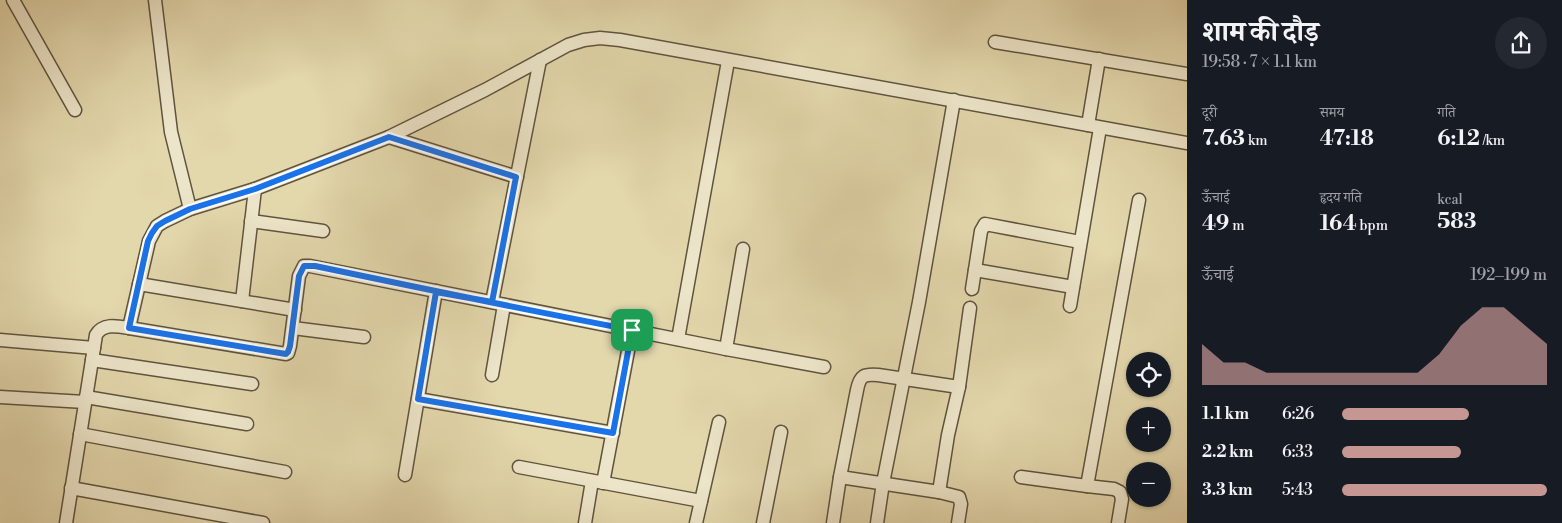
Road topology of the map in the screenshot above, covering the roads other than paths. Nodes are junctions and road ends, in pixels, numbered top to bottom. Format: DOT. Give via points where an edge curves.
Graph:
graph roads {
  1 [pos="13,0"];
  2 [pos="155,0"];
  3 [pos="994,42"];
  4 [pos="1099,59"];
  5 [pos="540,60"];
  6 [pos="728,61"];
  7 [pos="1187,74"];
  8 [pos="954,100"];
  9 [pos="75,110"];
  10 [pos="1094,127"];
  11 [pos="389,137"];
  12 [pos="1187,144"];
  13 [pos="516,177"];
  14 [pos="255,189"];
  15 [pos="1138,200"];
  16 [pos="190,209"];
  17 [pos="251,221"];
  18 [pos="323,231"];
  19 [pos="1080,242"];
  20 [pos="743,249"];
  21 [pos="975,270"];
  22 [pos="139,284"];
  23 [pos="1073,287"];
  24 [pos="972,289"];
  25 [pos="436,292"];
  26 [pos="242,301"];
  27 [pos="498,304"];
  28 [pos="1070,306"];
  29 [pos="970,308"];
  30 [pos="295,310"];
  31 [pos="129,328"];
  32 [pos="293,328"];
  33 [pos="632,330"];
  34 [pos="364,337"];
  35 [pos="678,339"];
  36 [pos="0,340"];
  37 [pos="726,349"];
  38 [pos="93,354"];
  39 [pos="824,367"];
  40 [pos="492,375"];
  41 [pos="904,380"];
  42 [pos="252,384"];
  43 [pos="958,387"];
  44 [pos="0,397"];
  45 [pos="418,399"];
  46 [pos="86,400"];
  47 [pos="719,422"];
  48 [pos="247,424"];
  49 [pos="781,432"];
  50 [pos="613,433"];
  51 [pos="80,434"];
  52 [pos="519,467"];
  53 [pos="285,472"];
  54 [pos="405,475"];
  55 [pos="840,476"];
  56 [pos="1021,477"];
  57 [pos="597,482"];
  58 [pos="883,483"];
  59 [pos="1087,486"];
  60 [pos="72,488"];
  61 [pos="939,492"];
  62 [pos="702,501"];
  63 [pos="66,523"];
  64 [pos="263,523"];
  65 [pos="585,523"];
  66 [pos="696,523"];
  67 [pos="763,523"];
  68 [pos="833,523"];
  69 [pos="877,523"];
  70 [pos="958,523"];
  71 [pos="1118,523"];
  1 -- 9 [label="street"];
  2 -- 16 [label="street" via="171,132"];
  3 -- 4 [label="street"];
  4 -- 7 [label="street"];
  4 -- 10 [label="street"];
  5 -- 6 [label="street" via="568,45 600,38"];
  5 -- 11 [label="street"];
  5 -- 13 [label="street"];
  6 -- 8 [label="street"];
  6 -- 35 [label="street"];
  8 -- 10 [label="street"];
  8 -- 41 [label="street"];
  10 -- 12 [label="street"];
  10 -- 19 [label="street"];
  11 -- 13 [label="street"];
  11 -- 14 [label="street"];
  13 -- 27 [label="street"];
  14 -- 16 [label="street"];
  14 -- 17 [label="street"];
  15 -- 59 [label="street"];
  16 -- 22 [label="street" via="157,226 152,233"];
  17 -- 18 [label="street"];
  17 -- 26 [label="street"];
  19 -- 21 [label="street" via="985,224"];
  19 -- 23 [label="street"];
  20 -- 37 [label="street"];
  21 -- 23 [label="street"];
  21 -- 24 [label="street"];
  22 -- 26 [label="street"];
  22 -- 31 [label="street"];
  23 -- 28 [label="street"];
  25 -- 27 [label="street"];
  25 -- 30 [label="street" via="304,266 299,276"];
  25 -- 45 [label="street"];
  26 -- 30 [label="street"];
  27 -- 33 [label="street"];
  27 -- 40 [label="street"];
  29 -- 43 [label="street"];
  30 -- 32 [label="street"];
  31 -- 32 [label="street" via="286,354"];
  31 -- 38 [label="street" via="100,328"];
  32 -- 34 [label="street"];
  33 -- 35 [label="street"];
  33 -- 50 [label="street"];
  35 -- 37 [label="street"];
  36 -- 38 [label="street"];
  37 -- 39 [label="street"];
  38 -- 42 [label="street"];
  38 -- 46 [label="street"];
  41 -- 43 [label="street"];
  41 -- 55 [label="street" via="872,374 859,381"];
  41 -- 58 [label="street"];
  43 -- 61 [label="street"];
  44 -- 46 [label="street"];
  45 -- 50 [label="street"];
  45 -- 54 [label="street"];
  46 -- 48 [label="street"];
  46 -- 51 [label="street"];
  47 -- 62 [label="street"];
  49 -- 67 [label="street"];
  50 -- 57 [label="street"];
  51 -- 53 [label="street"];
  51 -- 60 [label="street"];
  52 -- 57 [label="street"];
  55 -- 58 [label="street"];
  55 -- 68 [label="street"];
  56 -- 59 [label="street"];
  57 -- 62 [label="street"];
  57 -- 65 [label="street"];
  58 -- 61 [label="street"];
  58 -- 69 [label="street"];
  59 -- 71 [label="street" via="1120,492"];
  60 -- 63 [label="street"];
  60 -- 64 [label="street"];
  61 -- 70 [label="street" via="959,496"];
  62 -- 66 [label="street"];
}
